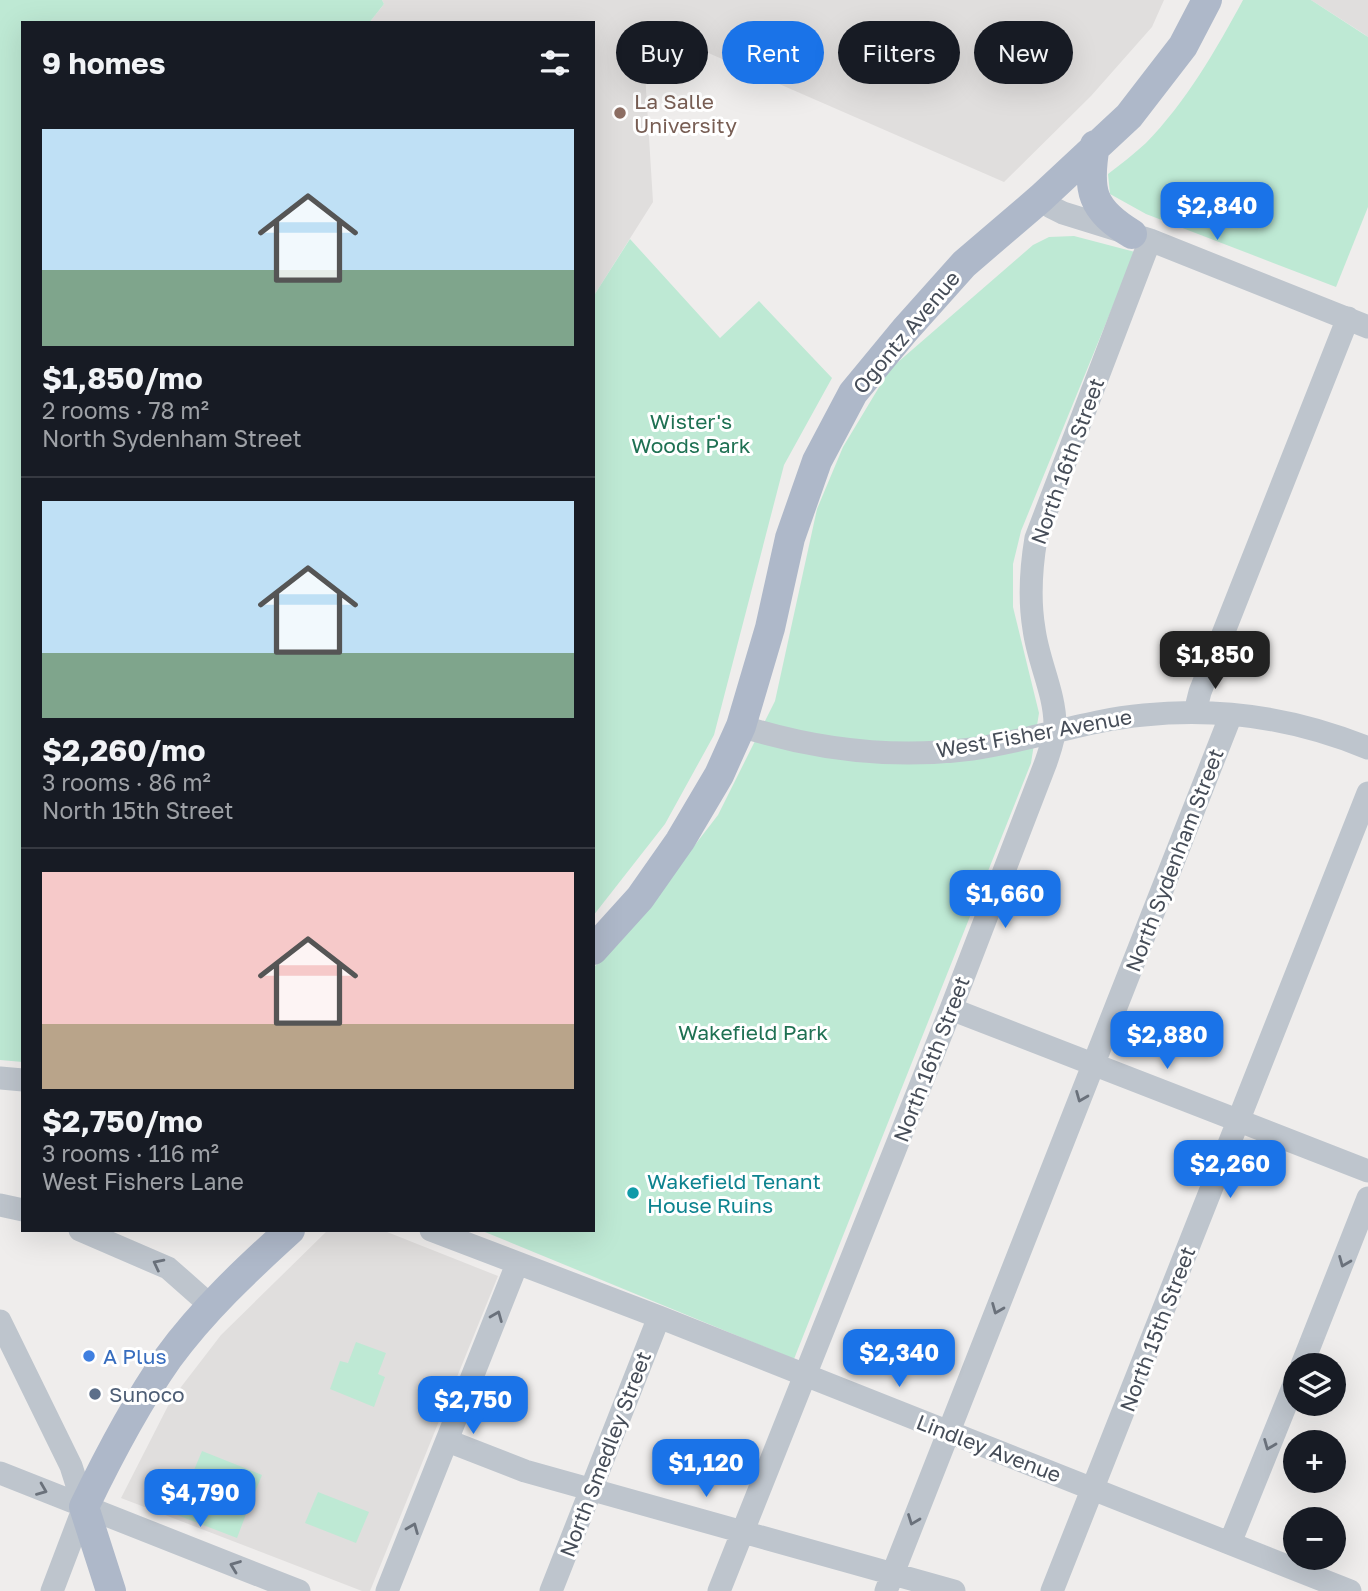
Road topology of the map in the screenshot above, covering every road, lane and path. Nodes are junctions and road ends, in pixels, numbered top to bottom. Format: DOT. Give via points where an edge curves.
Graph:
graph roads {
  1 [pos="1207,0"];
  2 [pos="1095,145"];
  3 [pos="1041,198"];
  4 [pos="1141,237"];
  5 [pos="1358,323"];
  6 [pos="1195,712"];
  7 [pos="1231,715"];
  8 [pos="741,726"];
  9 [pos="1054,733"];
  10 [pos="1368,748"];
  11 [pos="1368,793"];
  12 [pos="595,948"];
  13 [pos="951,1009"];
  14 [pos="1094,1065"];
  15 [pos="0,1078"];
  16 [pos="21,1080"];
  17 [pos="1238,1121"];
  18 [pos="1368,1171"];
  19 [pos="1368,1198"];
  20 [pos="0,1205"];
  21 [pos="21,1209"];
  22 [pos="85,1232"];
  23 [pos="288,1232"];
  24 [pos="436,1232"];
  25 [pos="517,1264"];
  26 [pos="211,1306"];
  27 [pos="659,1317"];
  28 [pos="2,1330"];
  29 [pos="1307,1353"];
  30 [pos="804,1376"];
  31 [pos="1283,1412"];
  32 [pos="948,1432"];
  33 [pos="448,1441"];
  34 [pos="0,1473"];
  35 [pos="1094,1489"];
  36 [pos="591,1490"];
  37 [pos="84,1507"];
  38 [pos="742,1532"];
  39 [pos="1230,1543"];
  40 [pos="889,1582"];
  41 [pos="52,1591"];
  42 [pos="111,1591"];
  43 [pos="299,1591"];
  44 [pos="387,1591"];
  45 [pos="551,1591"];
  46 [pos="719,1591"];
  47 [pos="954,1591"];
  48 [pos="1052,1591"];
  49 [pos="1350,1591"];
  1 -- 2 [label="main road, Ogontz Avenue" via="1183,46 1129,116"];
  2 -- 3 [label="main road, Ogontz Avenue"];
  2 -- 4 [label="main road" via="1093,198 1115,223"];
  3 -- 4 [label="street" via="1063,213"];
  3 -- 8 [label="main road, Ogontz Avenue" via="964,264 853,393 817,461 790,538"];
  4 -- 5 [label="street"];
  4 -- 9 [label="street, North 16th Street" via="1032,560 1034,631 1054,710"];
  5 -- 6 [label="street"];
  6 -- 7 [label="street, West Fisher Avenue"];
  6 -- 9 [label="street, West Fisher Avenue" via="1142,715"];
  7 -- 10 [label="street, West Fisher Avenue" via="1304,726"];
  7 -- 14 [label="street, North Sydenham Street"];
  8 -- 9 [label="street, West Fisher Avenue" via="817,746 885,753 971,749"];
  8 -- 12 [label="main road, Ogontz Avenue" via="719,775 680,841 640,898"];
  9 -- 13 [label="street, North 16th Street"];
  11 -- 17 [label="street, North 15th Street"];
  13 -- 14 [label="street"];
  13 -- 30 [label="street, North 16th Street"];
  14 -- 17 [label="street"];
  14 -- 32 [label="street, North Sydenham Street, one-way"];
  15 -- 16 [label="street"];
  17 -- 18 [label="street"];
  17 -- 35 [label="street, North 15th Street"];
  19 -- 29 [label="street, one-way"];
  20 -- 21 [label="street"];
  26 -- 22 [label="street, one-way" via="168,1268"];
  23 -- 26 [label="main road"];
  24 -- 25 [label="street, Lindley Avenue"];
  25 -- 27 [label="street, Lindley Avenue"];
  33 -- 25 [label="street, one-way"];
  26 -- 37 [label="main road" via="137,1405"];
  27 -- 30 [label="street, Lindley Avenue"];
  27 -- 36 [label="street, North Smedley Street"];
  28 -- 37 [label="street" via="71,1466"];
  30 -- 32 [label="street, Lindley Avenue"];
  30 -- 38 [label="street, North 16th Street"];
  31 -- 39 [label="street, one-way"];
  32 -- 35 [label="street, Lindley Avenue"];
  32 -- 40 [label="street, North Sydenham Street, one-way"];
  33 -- 36 [label="street"];
  44 -- 33 [label="street, one-way"];
  34 -- 37 [label="street, one-way"];
  35 -- 39 [label="street, Lindley Avenue"];
  35 -- 48 [label="street, North 15th Street"];
  36 -- 38 [label="street"];
  36 -- 45 [label="street, North Smedley Street"];
  37 -- 41 [label="street"];
  37 -- 42 [label="main road"];
  43 -- 37 [label="street, one-way"];
  38 -- 40 [label="street"];
  38 -- 46 [label="street, North 16th Street"];
  39 -- 49 [label="street, Lindley Avenue"];
  40 -- 47 [label="street"];
}
